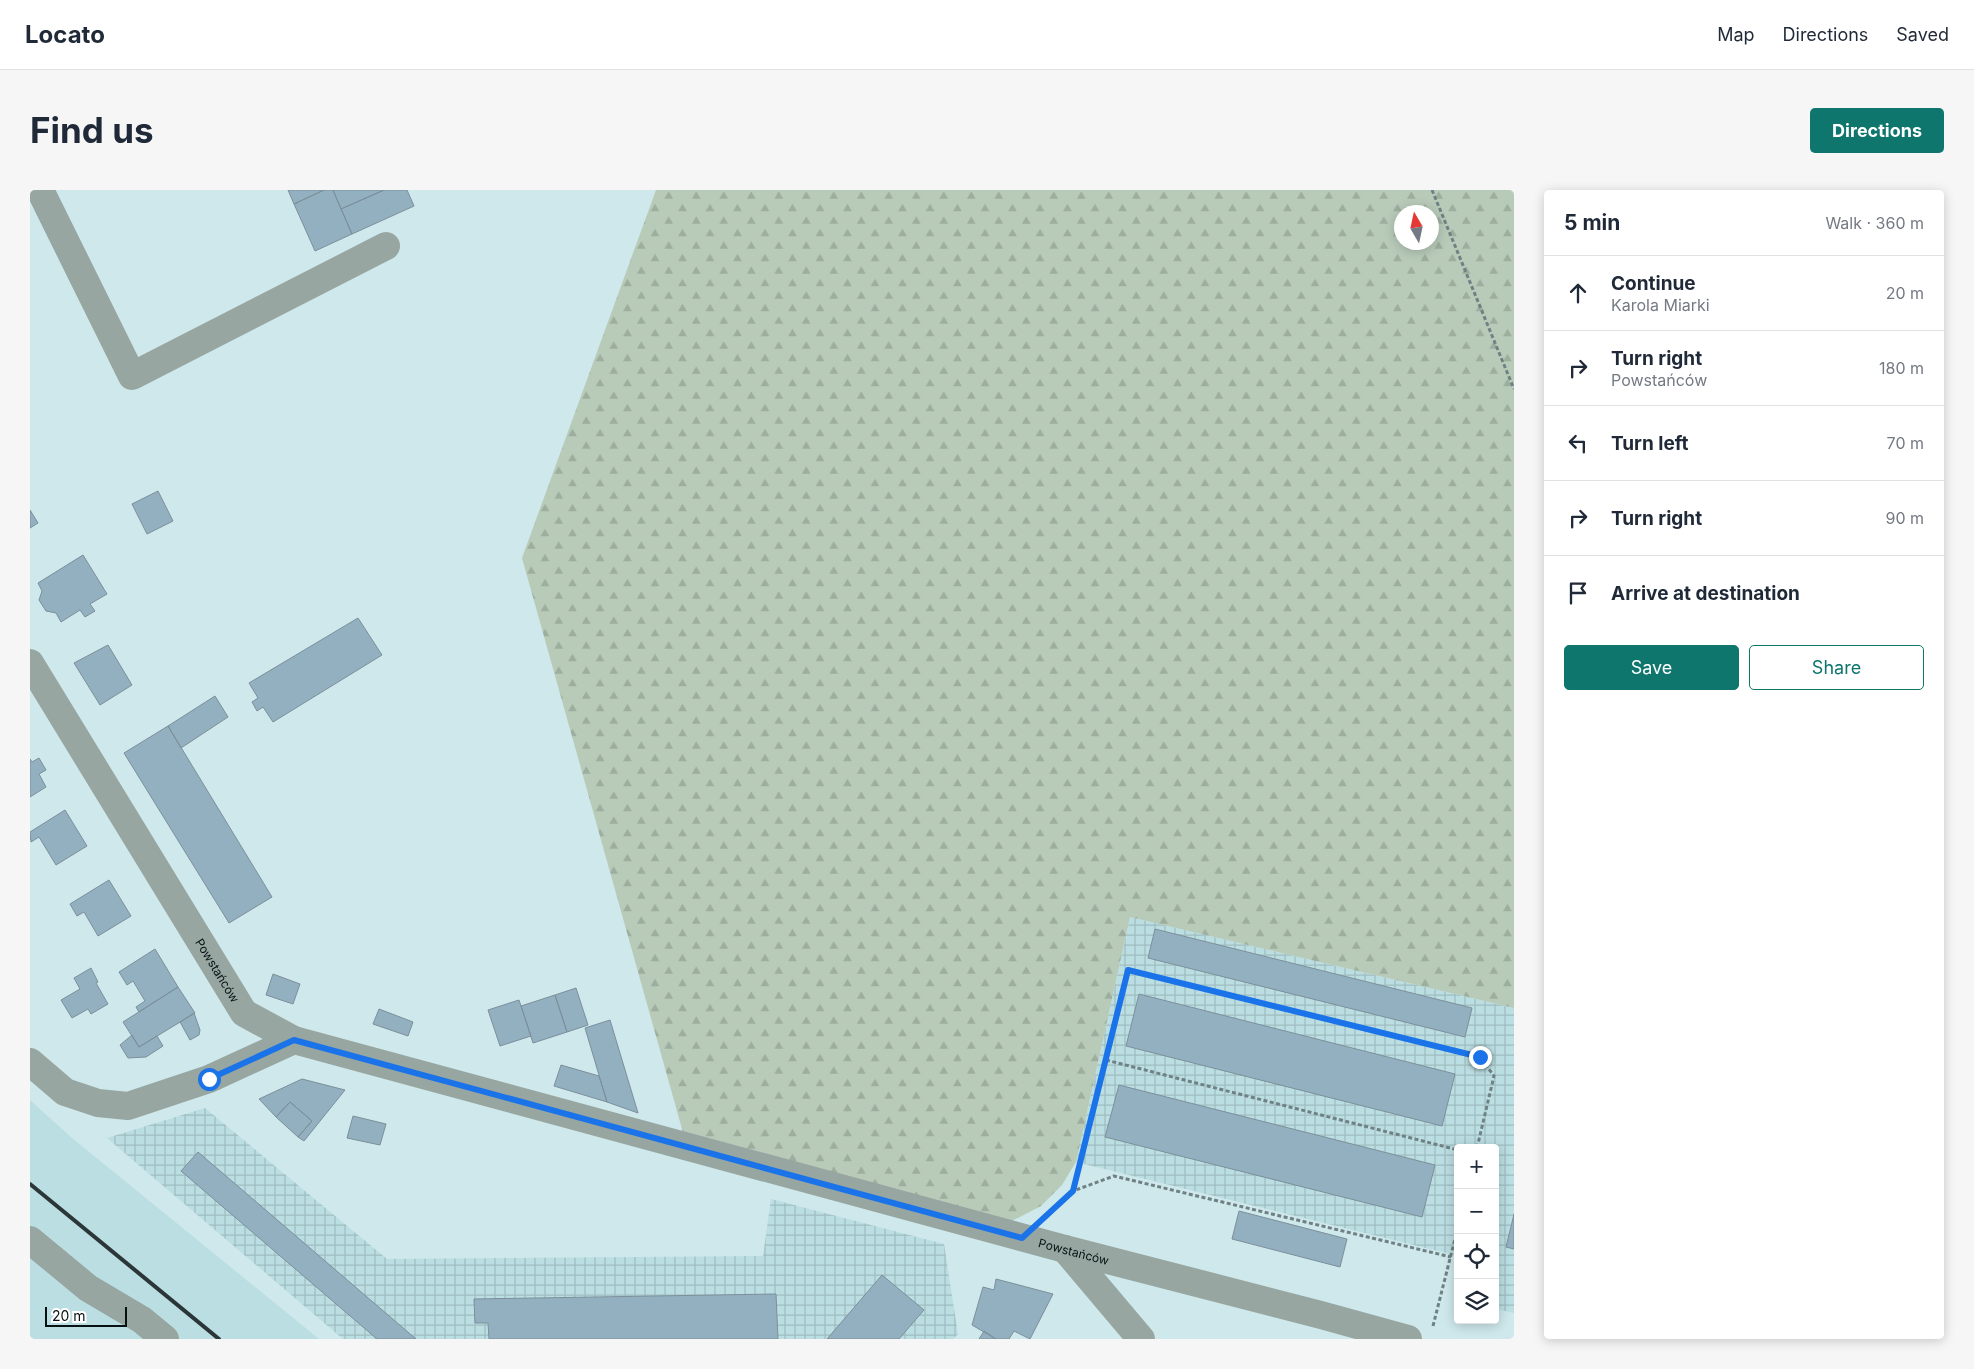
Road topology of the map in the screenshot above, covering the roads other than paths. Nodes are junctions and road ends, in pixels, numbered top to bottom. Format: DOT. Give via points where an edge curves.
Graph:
graph roads {
  1 [pos="40,190"];
  2 [pos="386,246"];
  3 [pos="30,664"];
  4 [pos="294,1040"];
  5 [pos="30,1062"];
  6 [pos="30,1240"];
  7 [pos="1065,1249"];
  8 [pos="1323,1327"];
  9 [pos="1420,1334"];
  10 [pos="1131,1335"];
  11 [pos="165,1339"];
  1 -- 2 [label="street" via="132,376"];
  3 -- 4 [label="street, Powstańców" via="244,1013"];
  4 -- 5 [label="street" via="209,1079 128,1106 98,1103 65,1092"];
  4 -- 7 [label="street, Powstańców"];
  6 -- 11 [label="street" via="88,1288 142,1320"];
  7 -- 8 [label="street, Powstańców"];
  7 -- 10 [label="street"];
  8 -- 9 [label="street, Powstańców"];
}
